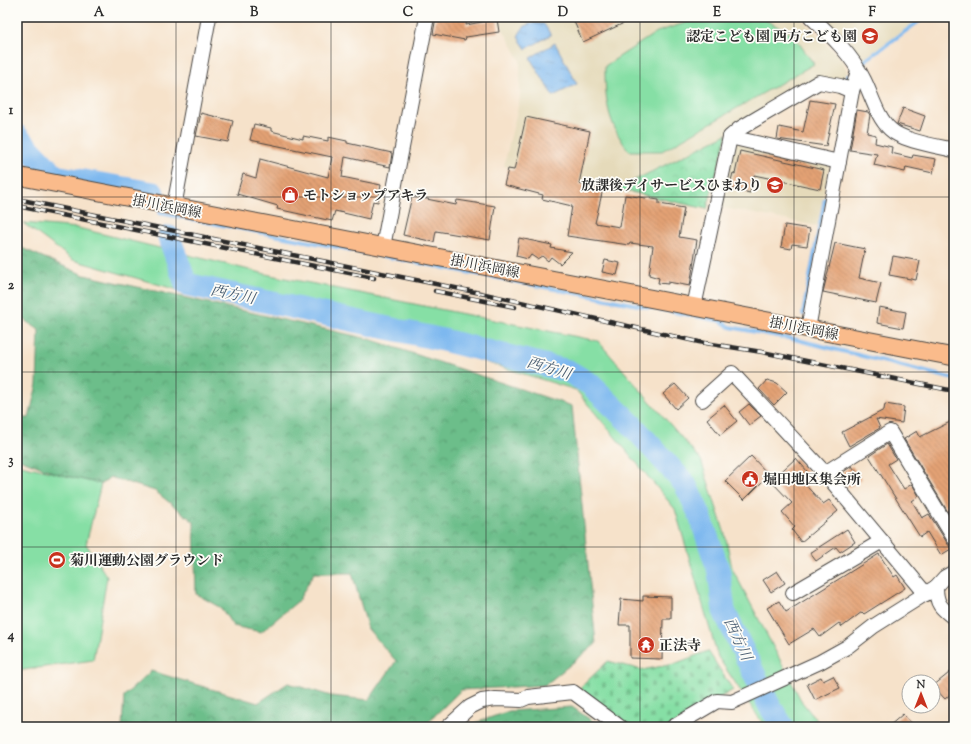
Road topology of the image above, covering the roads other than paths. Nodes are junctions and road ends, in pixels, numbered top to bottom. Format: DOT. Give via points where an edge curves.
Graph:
graph roads {
  1 [pos="209,17"];
  2 [pos="427,17"];
  3 [pos="811,17"];
  4 [pos="858,70"];
  5 [pos="848,90"];
  6 [pos="730,137"];
  7 [pos="954,150"];
  8 [pos="834,161"];
  9 [pos="19,176"];
  10 [pos="174,207"];
  11 [pos="383,247"];
  12 [pos="694,307"];
  13 [pos="808,329"];
  14 [pos="954,357"];
  15 [pos="702,400"];
  16 [pos="825,473"];
  17 [pos="954,538"];
  18 [pos="882,541"];
  19 [pos="954,572"];
  20 [pos="931,590"];
  21 [pos="793,593"];
  22 [pos="954,618"];
  23 [pos="448,727"];
  24 [pos="620,727"];
  25 [pos="673,727"];
  1 -- 10 [label="street"];
  2 -- 11 [label="street"];
  3 -- 4 [label="street" via="848,52"];
  4 -- 5 [label="street"];
  4 -- 7 [label="street" via="881,117 890,129 900,136"];
  5 -- 6 [label="street" via="819,82 739,129"];
  5 -- 8 [label="street"];
  6 -- 8 [label="street"];
  6 -- 12 [label="street"];
  8 -- 13 [label="street"];
  9 -- 10 [label="main road, 掛川浜岡線"];
  10 -- 11 [label="main road, 掛川浜岡線"];
  11 -- 12 [label="main road, 掛川浜岡線"];
  12 -- 13 [label="main road, 掛川浜岡線"];
  13 -- 14 [label="main road, 掛川浜岡線"];
  15 -- 16 [label="street" via="732,373"];
  16 -- 17 [label="street" via="890,432"];
  16 -- 18 [label="street"];
  18 -- 20 [label="street"];
  18 -- 21 [label="street"];
  19 -- 20 [label="street"];
  20 -- 22 [label="street" via="943,609"];
  20 -- 25 [label="street" via="874,626 847,647 820,662 732,702 716,701"];
  23 -- 24 [label="street" via="470,707 482,701 521,700 572,692"];
}
